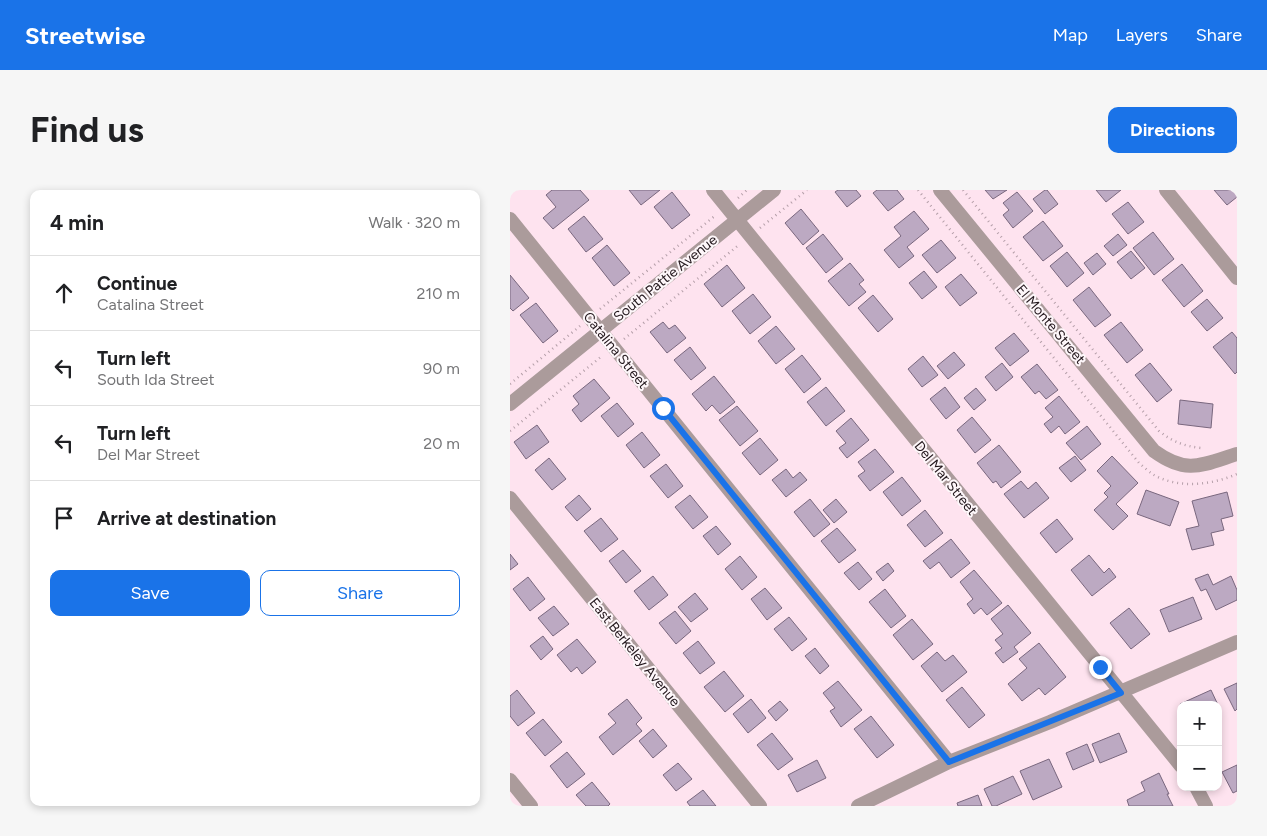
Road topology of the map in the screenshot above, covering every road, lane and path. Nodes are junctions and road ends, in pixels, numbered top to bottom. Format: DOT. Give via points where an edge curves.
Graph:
graph roads {
  1 [pos="713,190"];
  2 [pos="747,190"];
  3 [pos="774,190"];
  4 [pos="808,190"];
  5 [pos="940,190"];
  6 [pos="963,190"];
  7 [pos="1166,190"];
  8 [pos="726,207"];
  9 [pos="510,218"];
  10 [pos="737,220"];
  11 [pos="750,236"];
  12 [pos="1237,278"];
  13 [pos="590,318"];
  14 [pos="601,331"];
  15 [pos="614,347"];
  16 [pos="510,384"];
  17 [pos="510,404"];
  18 [pos="510,431"];
  19 [pos="1202,448"];
  20 [pos="1237,454"];
  21 [pos="510,498"];
  22 [pos="1237,642"];
  23 [pos="1121,693"];
  24 [pos="1177,761"];
  25 [pos="949,762"];
  26 [pos="510,780"];
  27 [pos="1198,791"];
  28 [pos="531,806"];
  29 [pos="760,806"];
  30 [pos="858,806"];
  31 [pos="1206,806"];
  1 -- 8 [label="street, Del Mar Street"];
  2 -- 8 [label="path"];
  3 -- 10 [label="street, South Pattie Avenue"];
  4 -- 11 [label="path"];
  5 -- 20 [label="street, El Monte Street" via="1147,443 1175,464 1194,467"];
  6 -- 19 [label="path" via="1159,431 1172,441"];
  7 -- 12 [label="street"];
  8 -- 10 [label="street, Del Mar Street"];
  8 -- 13 [label="path"];
  9 -- 13 [label="street, Catalina Street"];
  10 -- 11 [label="street, Del Mar Street"];
  10 -- 14 [label="street, South Pattie Avenue"];
  11 -- 15 [label="path"];
  11 -- 23 [label="street, Del Mar Street"];
  13 -- 14 [label="street, Catalina Street"];
  13 -- 16 [label="path"];
  14 -- 15 [label="street, Catalina Street"];
  14 -- 17 [label="street, South Pattie Avenue"];
  15 -- 18 [label="path"];
  15 -- 25 [label="street, Catalina Street"];
  21 -- 29 [label="street, East Berkeley Avenue"];
  22 -- 23 [label="street"];
  23 -- 24 [label="street, Del Mar Street"];
  23 -- 25 [label="street"];
  25 -- 30 [label="street"];
  26 -- 28 [label="street"];
  27 -- 31 [label="street"];
}
